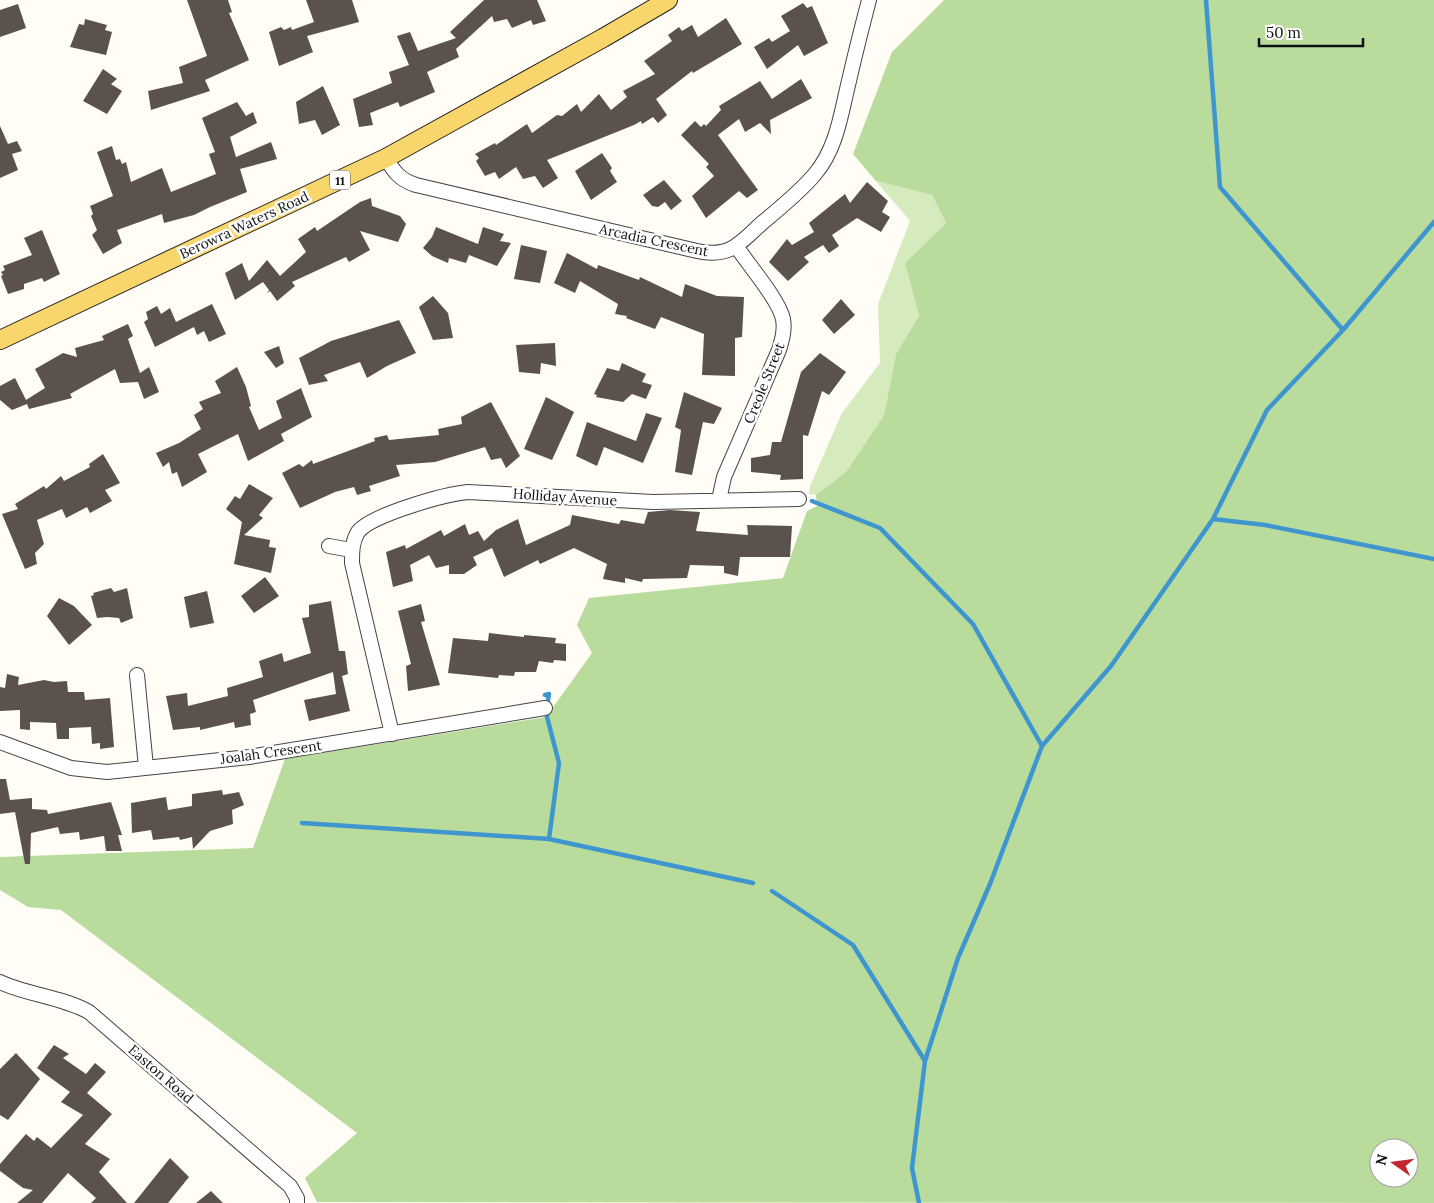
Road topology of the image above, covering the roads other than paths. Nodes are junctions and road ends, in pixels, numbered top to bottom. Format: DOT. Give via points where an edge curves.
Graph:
graph roads {
  1 [pos="668,0"];
  2 [pos="869,0"];
  3 [pos="386,158"];
  4 [pos="736,246"];
  5 [pos="0,339"];
  6 [pos="719,500"];
  7 [pos="799,500"];
  8 [pos="329,546"];
  9 [pos="352,550"];
  10 [pos="137,674"];
  11 [pos="545,708"];
  12 [pos="392,734"];
  13 [pos="0,742"];
  14 [pos="146,767"];
  15 [pos="0,982"];
  16 [pos="297,1203"];
  1 -- 3 [label="main road, Berowra Waters Road / 11"];
  2 -- 4 [label="street, Arcadia Crescent" via="832,145 815,174"];
  3 -- 4 [label="street, Arcadia Crescent" via="401,178 416,184 709,254 723,253"];
  3 -- 5 [label="main road, Berowra Waters Road / 11"];
  4 -- 6 [label="street, Creole Street" via="780,308 784,334 724,477"];
  6 -- 7 [label="street, Holliday Avenue"];
  6 -- 9 [label="street, Holliday Avenue" via="654,502 477,492 450,494 370,522 358,533"];
  8 -- 9 [label="street"];
  9 -- 12 [label="street" via="352,563"];
  10 -- 14 [label="street"];
  11 -- 12 [label="street, Joalah Crescent"];
  12 -- 14 [label="street, Joalah Crescent" via="249,757"];
  13 -- 14 [label="street, Joalah Crescent" via="71,768 107,772"];
  15 -- 16 [label="street, Easton Road" via="89,1012 290,1186"];
}
